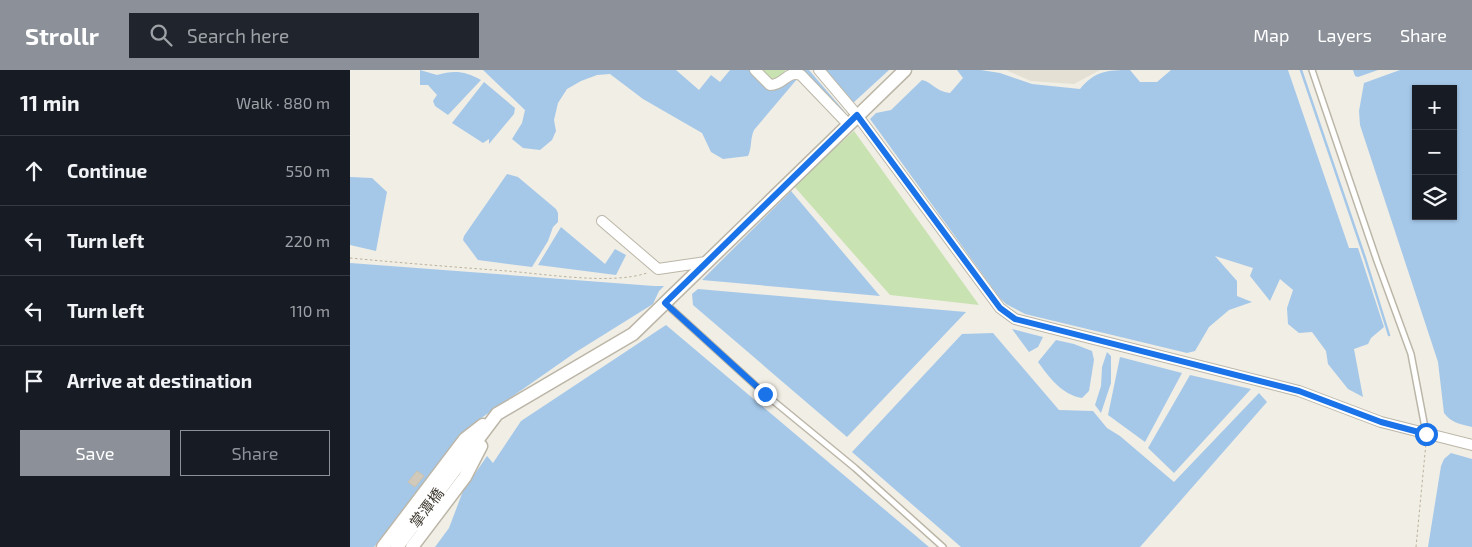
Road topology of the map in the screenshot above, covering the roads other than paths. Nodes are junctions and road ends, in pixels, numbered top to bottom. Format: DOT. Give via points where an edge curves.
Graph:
graph roads {
  1 [pos="755,70"];
  2 [pos="819,70"];
  3 [pos="905,70"];
  4 [pos="1312,70"];
  5 [pos="852,120"];
  6 [pos="602,221"];
  7 [pos="706,262"];
  8 [pos="665,303"];
  9 [pos="497,414"];
  10 [pos="1426,434"];
  11 [pos="1472,445"];
  12 [pos="383,547"];
  13 [pos="397,547"];
  14 [pos="412,547"];
  15 [pos="943,547"];
  1 -- 5 [label="street" via="770,85 791,73 798,74"];
  2 -- 5 [label="street"];
  3 -- 5 [label="street"];
  4 -- 10 [label="lane" via="1411,354"];
  5 -- 7 [label="street"];
  5 -- 10 [label="street" via="1000,308 1015,319 1299,391 1381,422"];
  6 -- 7 [label="street" via="658,269"];
  7 -- 8 [label="street"];
  8 -- 9 [label="street" via="633,334"];
  8 -- 15 [label="lane"];
  9 -- 12 [label="street" via="465,439"];
  9 -- 13 [label="street, 掌潭橋"];
  9 -- 14 [label="street" via="465,477"];
  10 -- 11 [label="street"];
}
